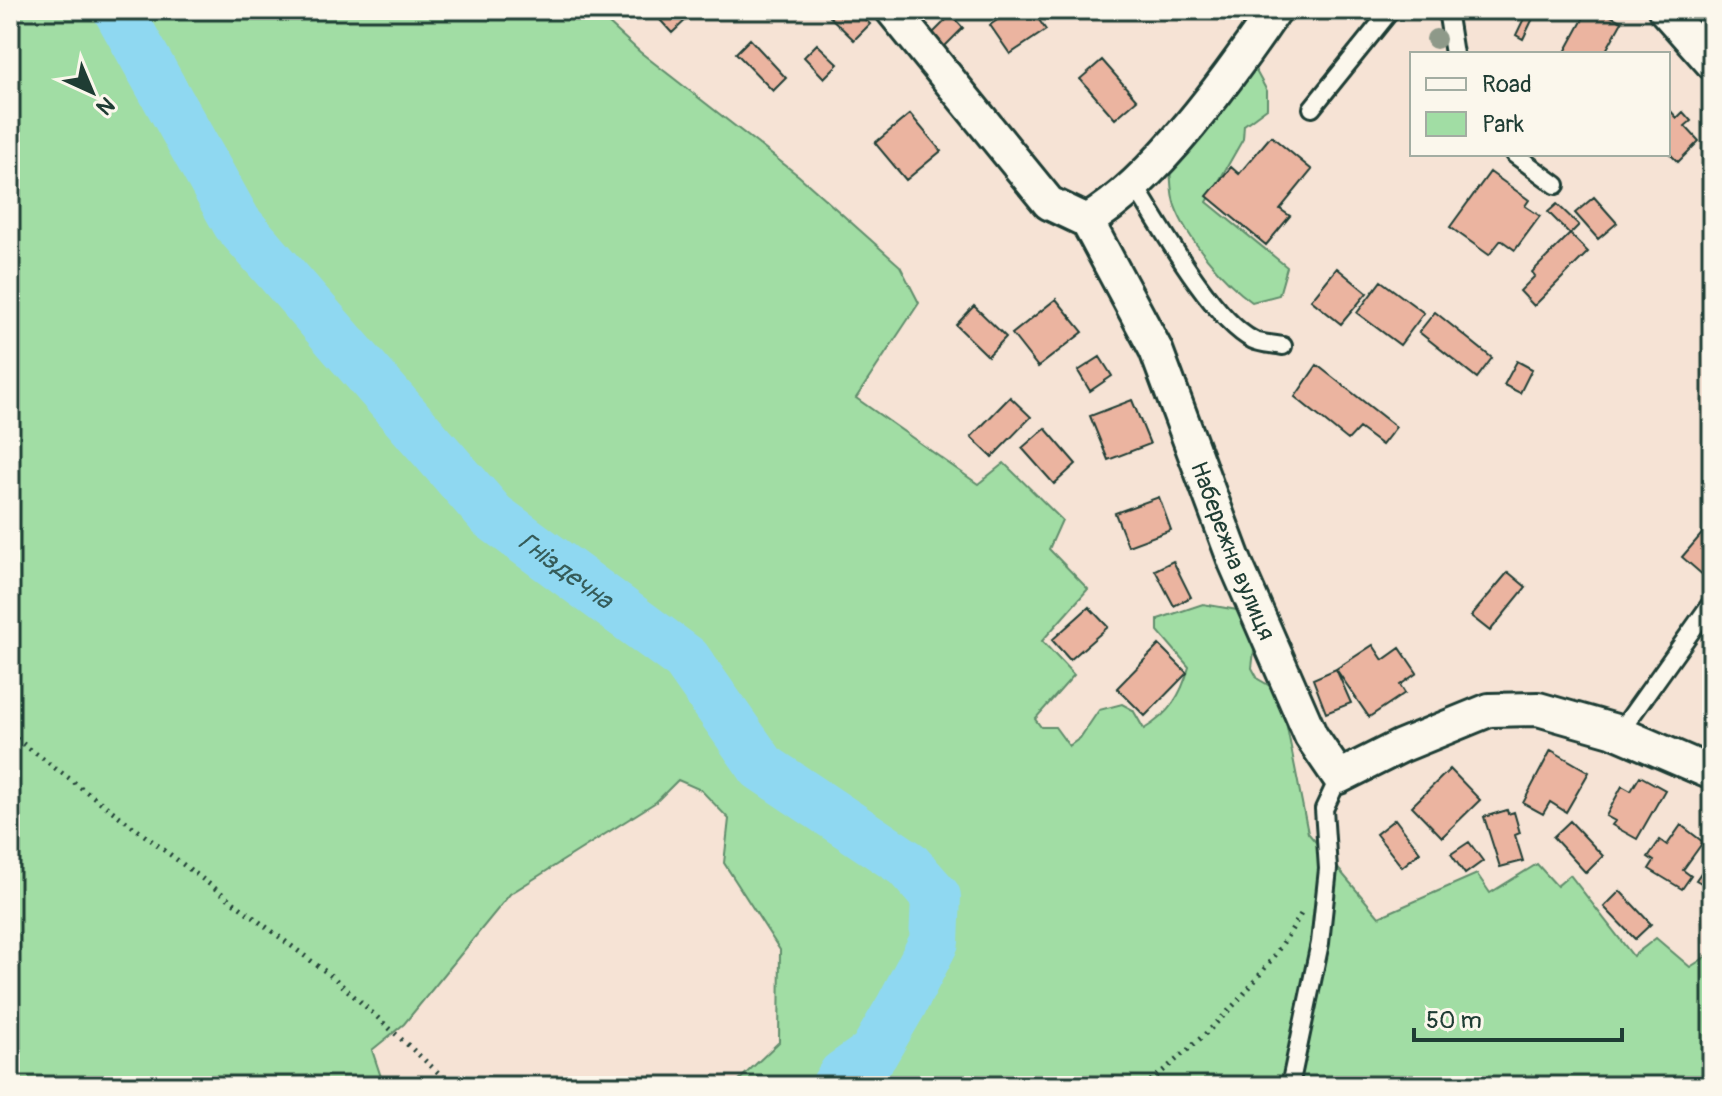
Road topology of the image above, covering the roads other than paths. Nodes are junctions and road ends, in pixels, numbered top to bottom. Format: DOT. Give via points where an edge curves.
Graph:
graph roads {
  1 [pos="892,10"];
  2 [pos="1275,10"];
  3 [pos="1391,10"];
  4 [pos="1447,10"];
  5 [pos="1665,10"];
  6 [pos="1454,52"];
  7 [pos="1712,63"];
  8 [pos="1312,108"];
  9 [pos="1517,156"];
  10 [pos="1134,184"];
  11 [pos="1556,185"];
  12 [pos="1087,221"];
  13 [pos="1283,346"];
  14 [pos="1712,602"];
  15 [pos="1619,733"];
  16 [pos="1712,773"];
  17 [pos="1339,777"];
  18 [pos="1290,1086"];
  1 -- 12 [label="street" via="1049,203"];
  2 -- 10 [label="street" via="1229,77"];
  3 -- 8 [label="lane"];
  4 -- 6 [label="lane"];
  5 -- 7 [label="street"];
  9 -- 11 [label="lane"];
  10 -- 12 [label="street" via="1114,206"];
  10 -- 13 [label="lane" via="1226,316 1254,340"];
  12 -- 17 [label="street, Набережна вулиця" via="1156,350 1235,562 1311,736"];
  14 -- 15 [label="lane"];
  15 -- 16 [label="street"];
  15 -- 17 [label="street" via="1538,709 1489,710"];
  17 -- 18 [label="lane" via="1324,809 1328,869 1320,943"];
}
